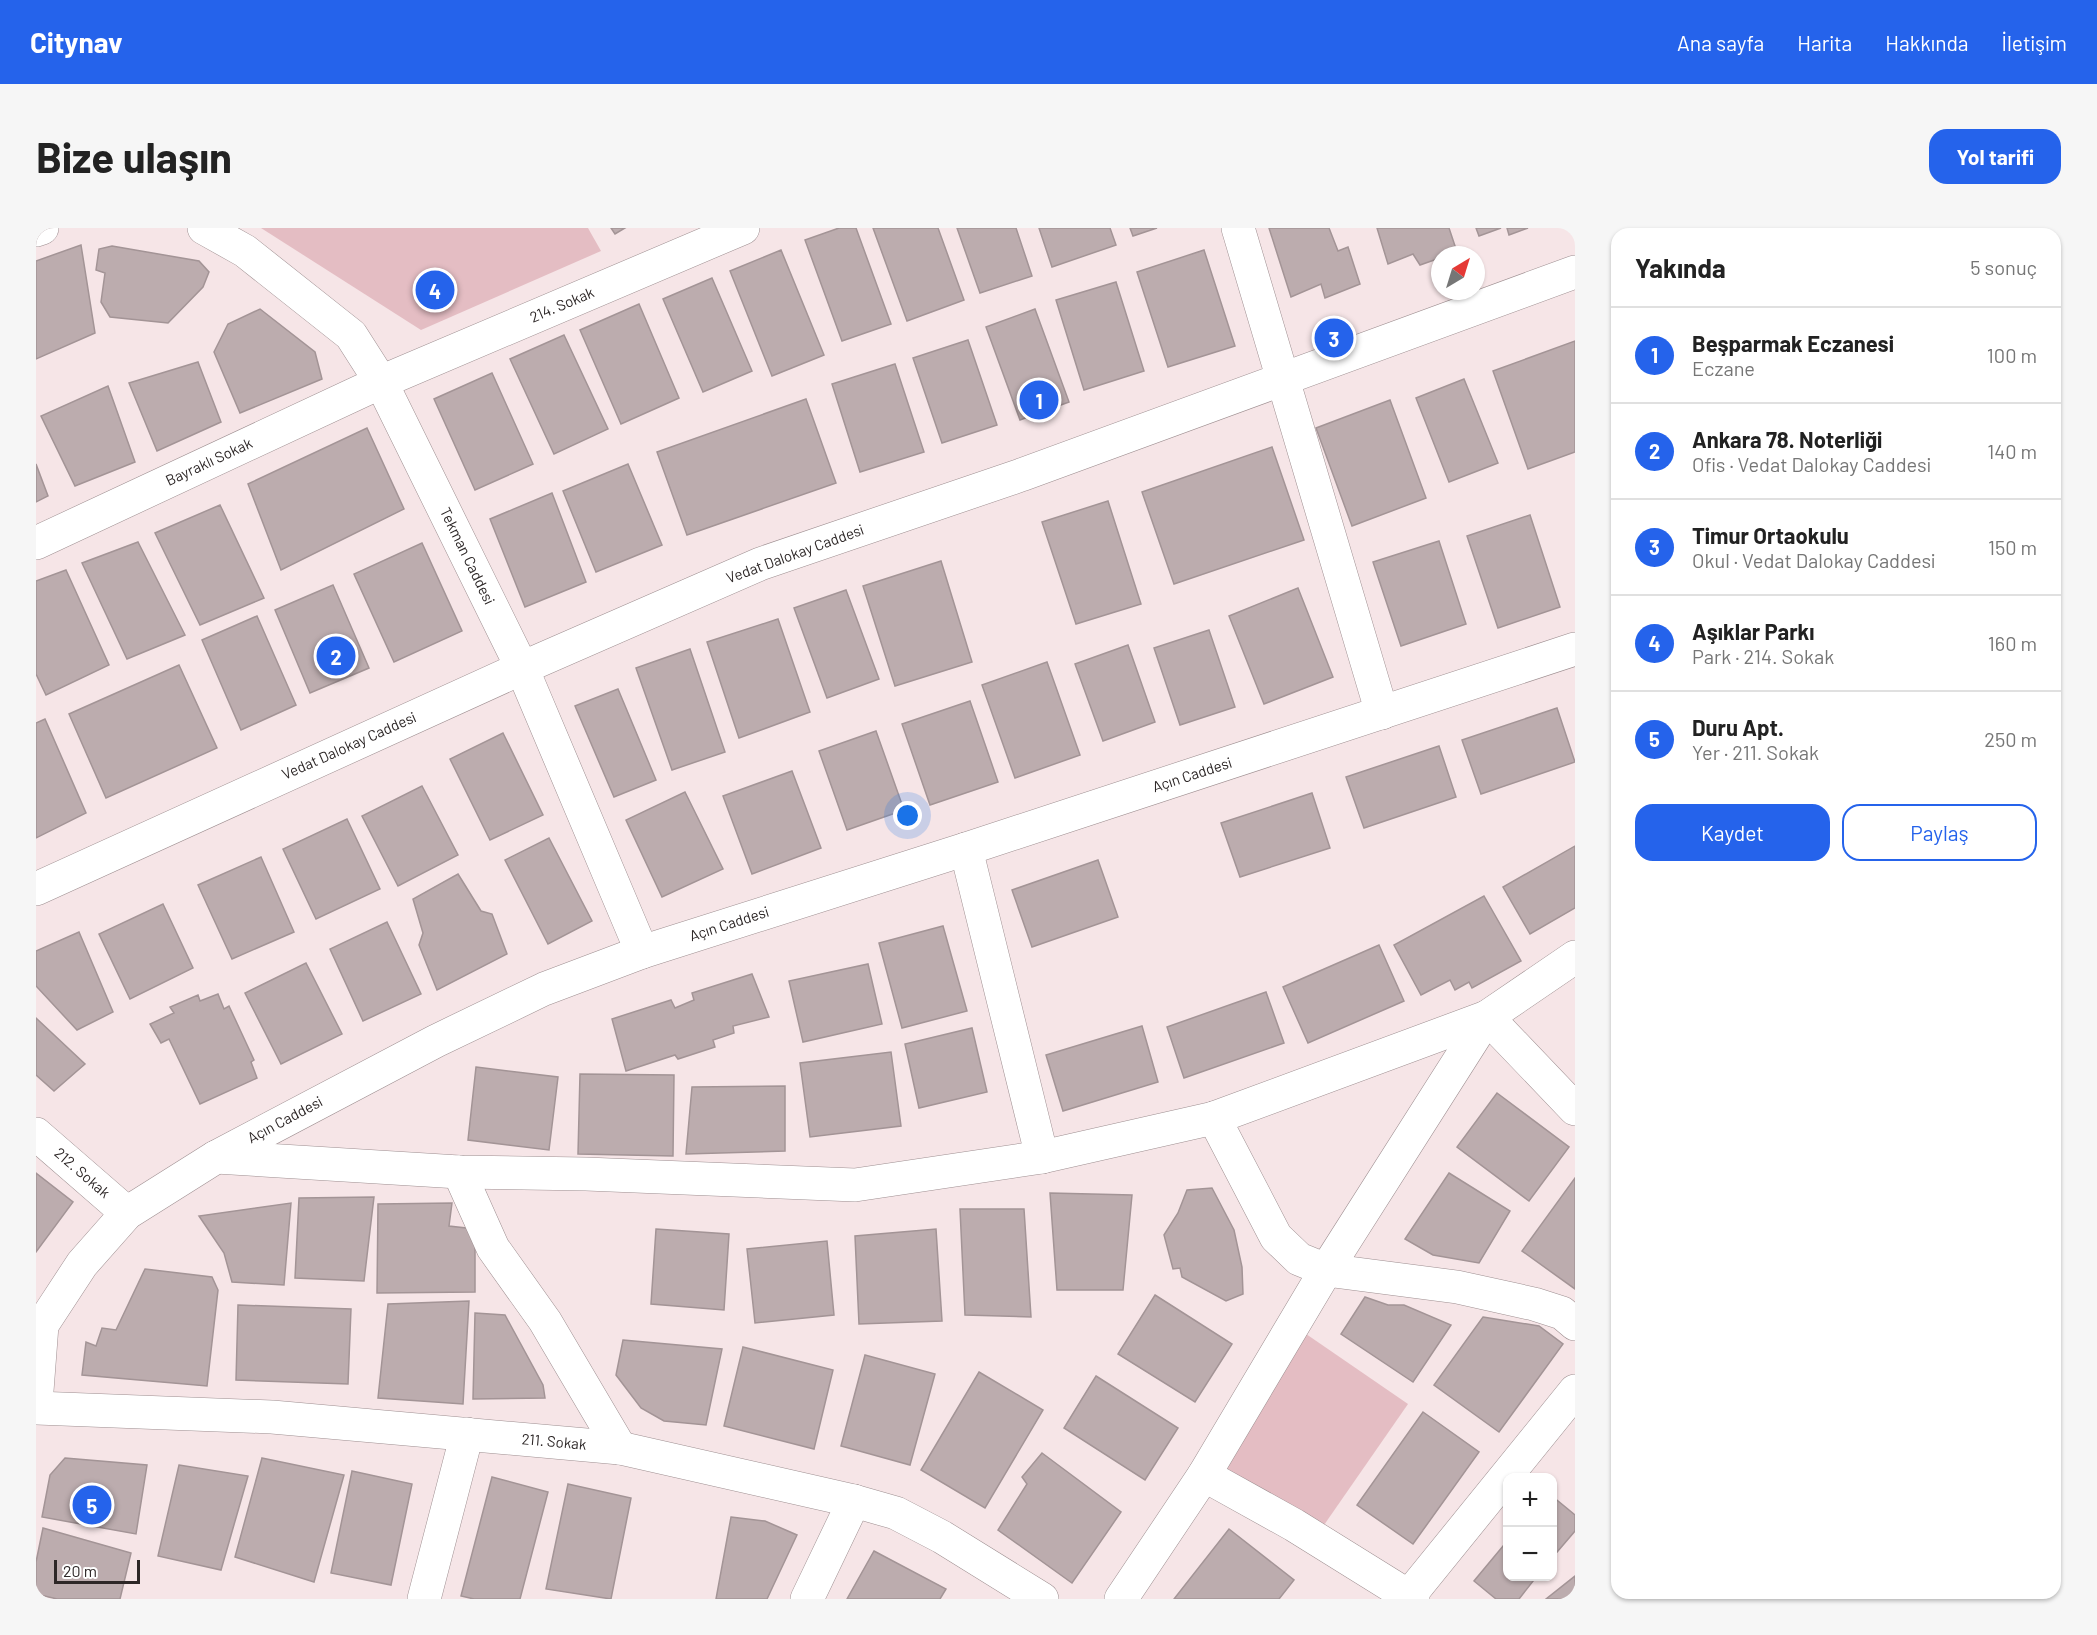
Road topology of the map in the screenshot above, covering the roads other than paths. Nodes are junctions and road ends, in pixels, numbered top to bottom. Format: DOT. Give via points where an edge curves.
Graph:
graph roads {
  1 [pos="42,228"];
  2 [pos="204,228"];
  3 [pos="743,228"];
  4 [pos="1238,228"];
  5 [pos="36,230"];
  6 [pos="1575,272"];
  7 [pos="1283,379"];
  8 [pos="381,382"];
  9 [pos="36,543"];
  10 [pos="1575,649"];
  11 [pos="522,668"];
  12 [pos="1382,713"];
  13 [pos="966,849"];
  14 [pos="36,889"];
  15 [pos="642,952"];
  16 [pos="1575,957"];
  17 [pos="1487,1017"];
  18 [pos="1575,1109"];
  19 [pos="1215,1118"];
  20 [pos="36,1134"];
  21 [pos="216,1157"];
  22 [pos="1042,1157"];
  23 [pos="459,1172"];
  24 [pos="127,1213"];
  25 [pos="1326,1270"];
  26 [pos="1575,1324"];
  27 [pos="1575,1391"];
  28 [pos="36,1406"];
  29 [pos="467,1434"];
  30 [pos="620,1448"];
  31 [pos="1204,1475"];
  32 [pos="855,1501"];
  33 [pos="1411,1597"];
  34 [pos="424,1599"];
  35 [pos="807,1599"];
  36 [pos="1042,1599"];
  37 [pos="1120,1599"];
  1 -- 5 [label="street"];
  2 -- 8 [label="street, Tekman Caddesi" via="245,251 351,334"];
  3 -- 8 [label="street, 214. Sokak"];
  4 -- 7 [label="street"];
  6 -- 7 [label="street, Vedat Dalokay Caddesi"];
  7 -- 11 [label="street, Vedat Dalokay Caddesi" via="1021,475 760,564"];
  7 -- 12 [label="street"];
  8 -- 9 [label="street, Bayraklı Sokak"];
  8 -- 11 [label="street, Tekman Caddesi"];
  10 -- 12 [label="street, Açın Caddesi"];
  11 -- 14 [label="street, Vedat Dalokay Caddesi"];
  11 -- 15 [label="street, Tekman Caddesi"];
  12 -- 13 [label="street, Açın Caddesi"];
  13 -- 15 [label="street, Açın Caddesi"];
  13 -- 22 [label="street"];
  15 -- 21 [label="street, Açın Caddesi" via="535,994 436,1041"];
  16 -- 17 [label="street"];
  17 -- 18 [label="street"];
  17 -- 19 [label="street"];
  17 -- 25 [label="street"];
  19 -- 22 [label="street"];
  19 -- 25 [label="street" via="1276,1237 1299,1259"];
  20 -- 24 [label="street, 212. Sokak"];
  21 -- 23 [label="street"];
  21 -- 24 [label="street, Açın Caddesi"];
  22 -- 23 [label="street" via="855,1185"];
  23 -- 30 [label="street" via="493,1248 545,1321"];
  24 -- 28 [label="street, Açın Caddesi" via="82,1264 42,1325"];
  25 -- 26 [label="street" via="1457,1287 1534,1304 1562,1313"];
  25 -- 31 [label="street"];
  27 -- 33 [label="street"];
  28 -- 29 [label="street, 211. Sokak" via="272,1417"];
  29 -- 30 [label="street, 211. Sokak"];
  29 -- 34 [label="street"];
  30 -- 32 [label="street, 211. Sokak"];
  31 -- 33 [label="street"];
  31 -- 37 [label="street"];
  32 -- 35 [label="street"];
  32 -- 36 [label="street, 211. Sokak" via="896,1513"];
}
